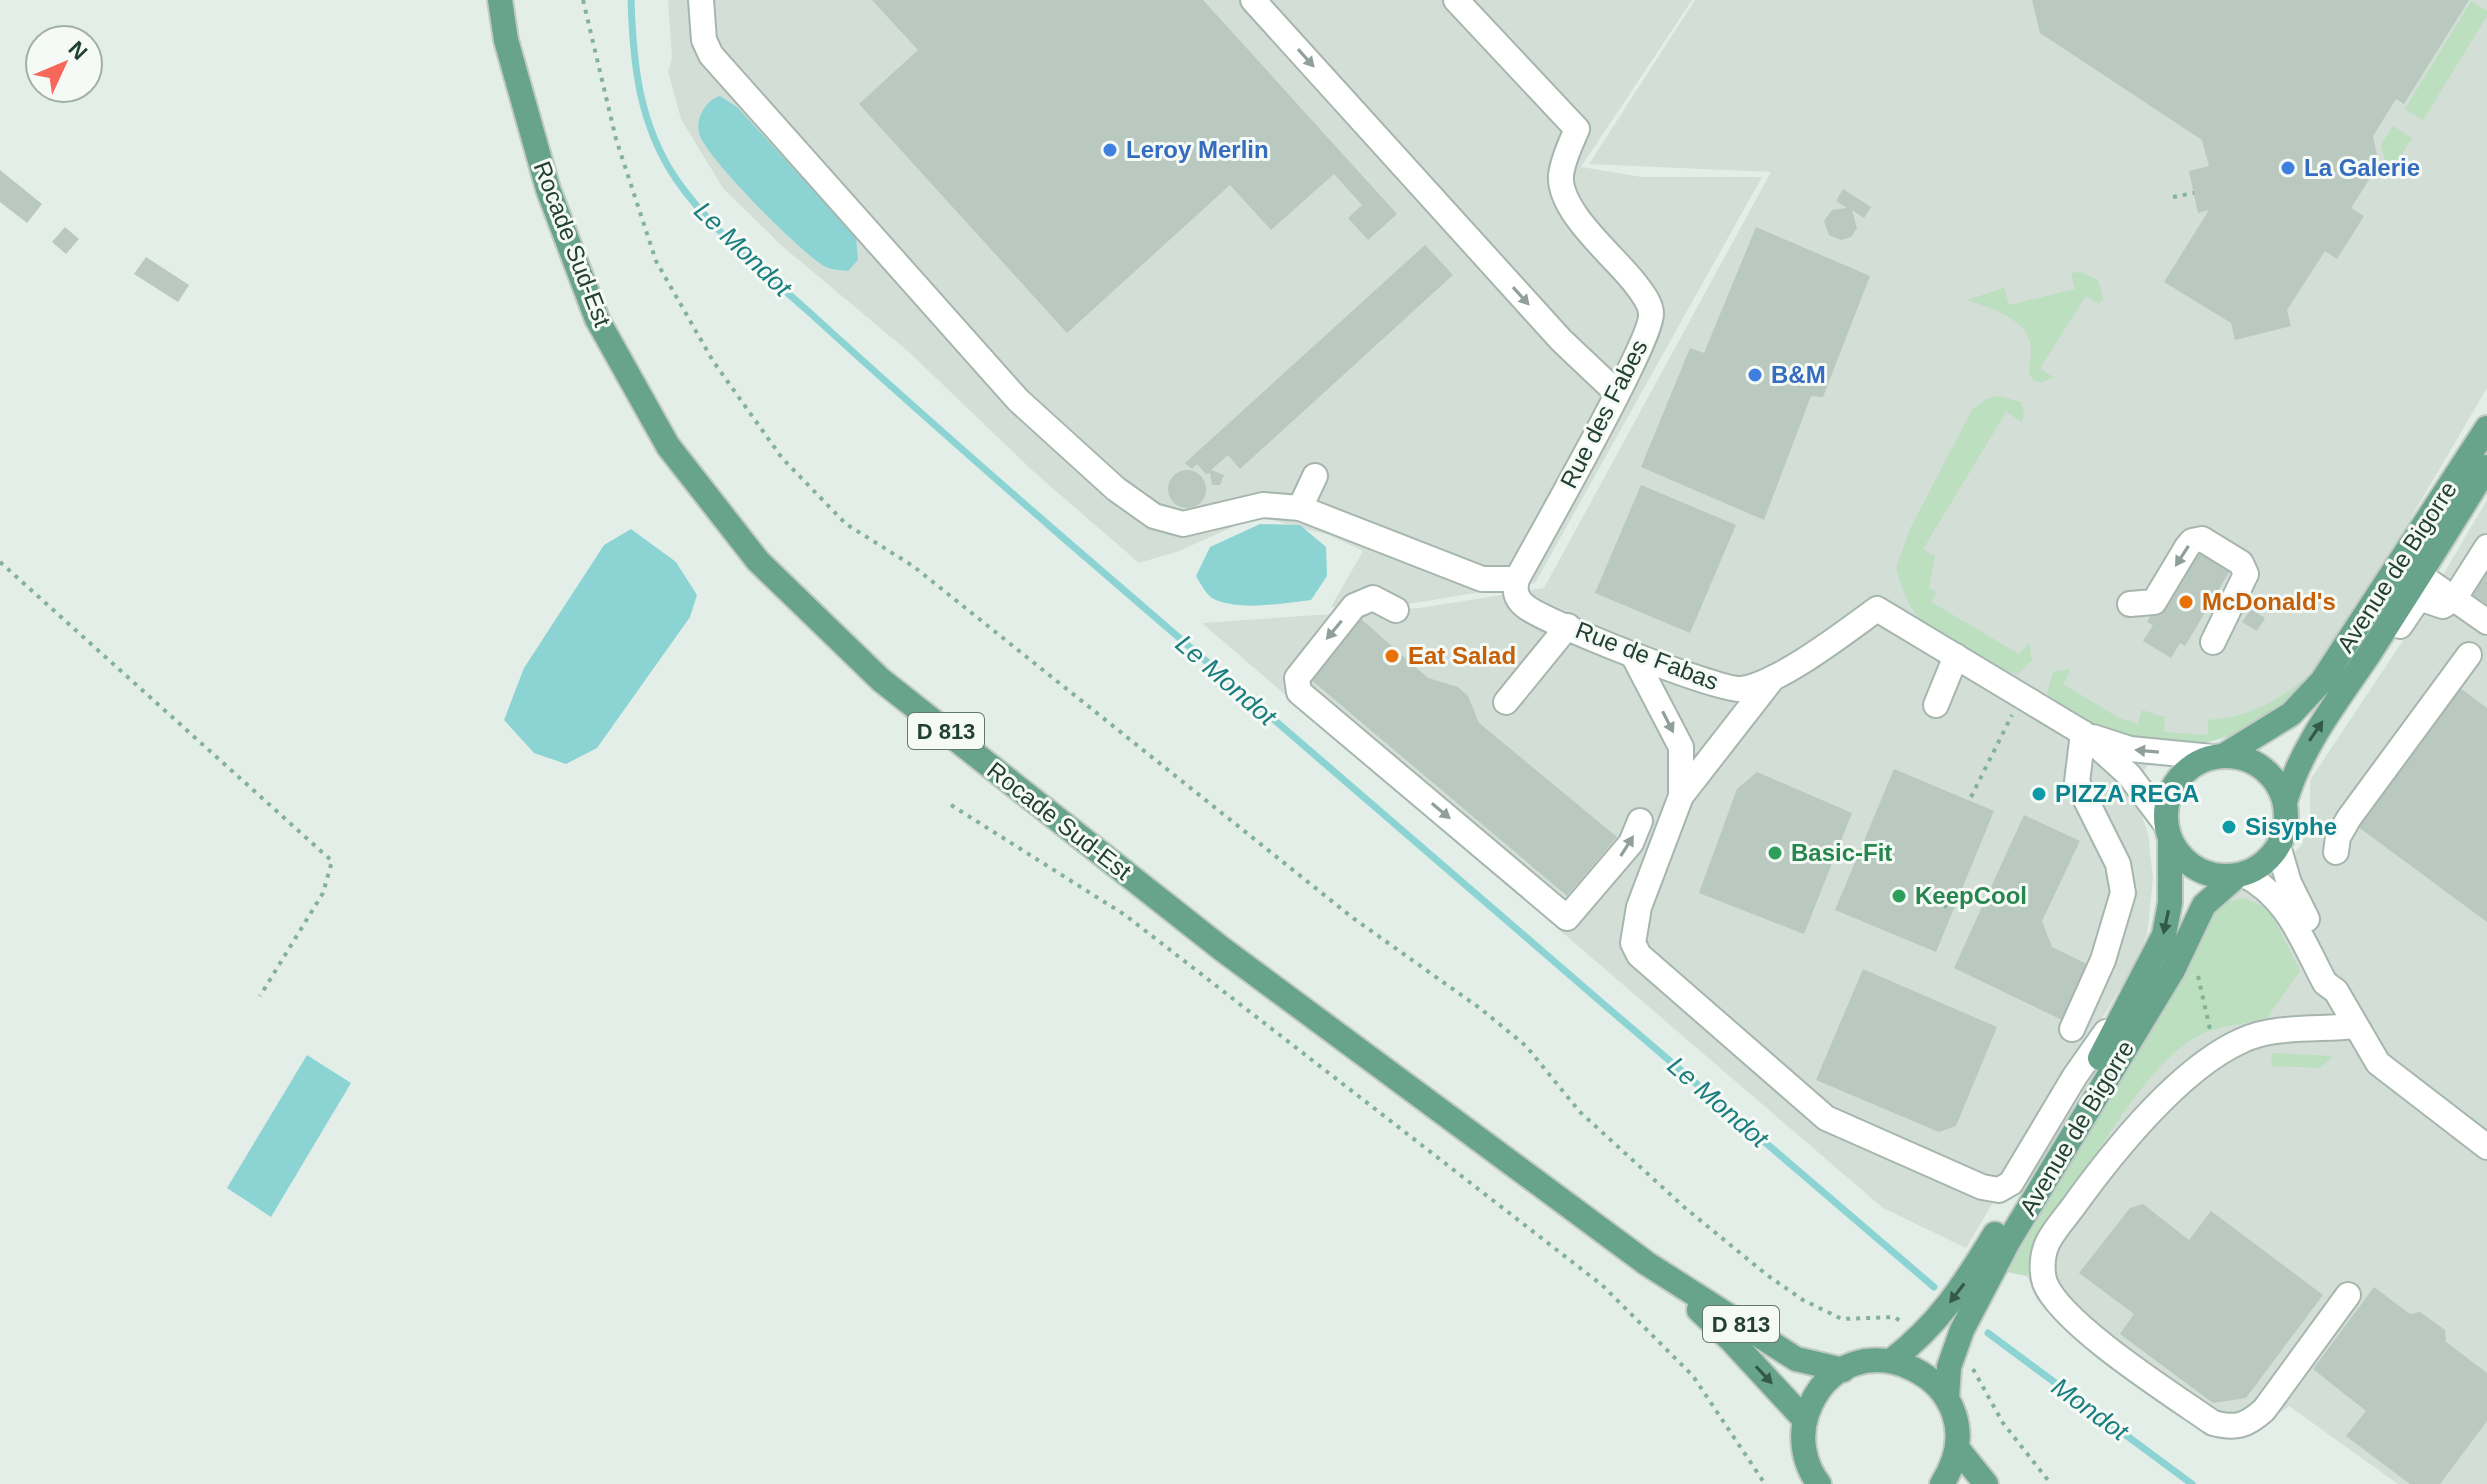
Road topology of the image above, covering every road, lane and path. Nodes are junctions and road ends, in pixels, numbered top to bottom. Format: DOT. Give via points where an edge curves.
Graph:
graph roads {
  1 [pos="500,0"];
  2 [pos="583,0"];
  3 [pos="701,0"];
  4 [pos="1253,0"];
  5 [pos="1456,0"];
  6 [pos="2194,193"];
  7 [pos="2173,197"];
  8 [pos="1617,393"];
  9 [pos="2487,428"];
  10 [pos="2487,467"];
  11 [pos="1315,476"];
  12 [pos="1300,508"];
  13 [pos="2487,547"];
  14 [pos="0,562"];
  15 [pos="2420,575"];
  16 [pos="1517,579"];
  17 [pos="2454,599"];
  18 [pos="2130,604"];
  19 [pos="1396,610"];
  20 [pos="2487,622"];
  21 [pos="1568,626"];
  22 [pos="2217,635"];
  23 [pos="1633,655"];
  24 [pos="2469,655"];
  25 [pos="1956,656"];
  26 [pos="1774,677"];
  27 [pos="2345,690"];
  28 [pos="1506,702"];
  29 [pos="1936,705"];
  30 [pos="2015,710"];
  31 [pos="2083,733"];
  32 [pos="2218,756"];
  33 [pos="1681,796"];
  34 [pos="1971,797"];
  35 [pos="2285,802"];
  36 [pos="951,805"];
  37 [pos="1640,821"];
  38 [pos="2168,834"];
  39 [pos="2278,846"];
  40 [pos="2336,852"];
  41 [pos="2241,874"];
  42 [pos="1926,898"];
  43 [pos="1947,907"];
  44 [pos="2197,972"];
  45 [pos="2139,988"];
  46 [pos="2336,991"];
  47 [pos="260,996"];
  48 [pos="2355,1026"];
  49 [pos="2072,1029"];
  50 [pos="2219,1054"];
  51 [pos="2487,1147"];
  52 [pos="1646,1263"];
  53 [pos="2348,1295"];
  54 [pos="1910,1326"];
  55 [pos="1891,1361"];
  56 [pos="1972,1367"];
  57 [pos="1843,1370"];
  58 [pos="1947,1398"];
  59 [pos="1805,1420"];
  60 [pos="1957,1448"];
  61 [pos="1817,1483"];
  62 [pos="1765,1484"];
  63 [pos="1942,1484"];
  64 [pos="1986,1484"];
  65 [pos="2051,1484"];
  1 -- 52 [label="main road, Rocade Sud-Est / D 813" via="506,40 548,189 597,319 668,446 758,561 881,680 1222,949"];
  2 -- 54 [label="path" via="616,139 656,261 713,361 782,458 846,524 913,566 1353,918 1481,1009 1526,1046 1580,1112 1767,1275 1842,1319 1894,1317"];
  3 -- 12 [label="street" via="704,40 711,55 1018,400 1116,489 1154,516 1183,524 1263,505"];
  4 -- 8 [label="street, one-way" via="1561,340"];
  5 -- 8 [label="street, Rue des Fabes" via="1577,129 1561,171 1569,205 1642,292 1652,312"];
  6 -- 7 [label="path"];
  8 -- 16 [label="street, Rue des Fabes"];
  9 -- 32 [label="main road, Avenue de Bigorre" via="2322,681 2291,714"];
  10 -- 15 [label="main road, Avenue de Bigorre"];
  11 -- 12 [label="street"];
  12 -- 16 [label="street" via="1482,579"];
  13 -- 17 [label="street"];
  14 -- 47 [label="path" via="332,861 323,893"];
  15 -- 17 [label="street"];
  15 -- 27 [label="main road, Avenue de Bigorre"];
  16 -- 21 [label="street, Rue de Fabas" via="1515,588 1525,606"];
  17 -- 20 [label="street"];
  17 -- 27 [label="street" via="2443,606 2419,598 2370,670"];
  22 -- 18 [label="street, one-way" via="2246,574 2235,558 2202,539 2192,541 2154,602"];
  19 -- 37 [label="street, one-way" via="1373,598 1354,606 1297,678 1299,692 1567,918 1631,843"];
  21 -- 23 [label="street, Rue de Fabas"];
  21 -- 28 [label="street"];
  23 -- 26 [label="street, Rue de Fabas" via="1721,687 1742,689"];
  23 -- 33 [label="street, one-way" via="1681,747"];
  24 -- 40 [label="street" via="2349,818"];
  25 -- 26 [label="street, Rue de Fabas" via="1877,609"];
  25 -- 29 [label="street"];
  25 -- 31 [label="street, Rue de Fabas"];
  26 -- 33 [label="street"];
  35 -- 27 [label="main road, Avenue de Bigorre, one-way" via="2310,738"];
  30 -- 34 [label="path"];
  32 -- 31 [label="street, Rue de Fabas, one-way" via="2130,749"];
  31 -- 38 [label="street, Rue de Fabas" via="2129,775"];
  31 -- 49 [label="street" via="2077,782 2118,864 2123,893 2103,960"];
  32 -- 35 [label="main road" via="2255,763 2279,787"];
  32 -- 38 [label="main road" via="2190,768 2174,786"];
  33 -- 45 [label="street" via="1632,932 1639,955 1826,1118 1982,1187 1999,1190 2011,1183 2075,1076"];
  35 -- 39 [label="main road"];
  36 -- 62 [label="path" via="1125,915 1602,1285 1693,1376"];
  38 -- 41 [label="main road" via="2202,871"];
  38 -- 45 [label="main road, Avenue de Bigorre, one-way" via="2170,903 2164,935"];
  39 -- 41 [label="main road" via="2259,866"];
  39 -- 46 [label="street" via="2289,883 2335,973"];
  41 -- 46 [label="street" via="2268,887 2325,983"];
  41 -- 58 [label="main road, Avenue de Bigorre" via="2204,905 2173,970 2008,1242 1962,1330 1949,1367"];
  42 -- 43 [label="path"];
  44 -- 50 [label="path"];
  45 -- 55 [label="main road, Avenue de Bigorre, one-way" via="1969,1276 1926,1334"];
  46 -- 48 [label="street"];
  48 -- 50 [label="street" via="2257,1035"];
  48 -- 51 [label="street" via="2378,1063"];
  50 -- 53 [label="street" via="2164,1099 2095,1176 2047,1243 2042,1268 2046,1285 2084,1328 2213,1423 2234,1428 2264,1410"];
  52 -- 57 [label="main road, Rocade Sud-Est / D 813" via="1796,1359"];
  52 -- 59 [label="main road, Rocade Sud-Est / D 813, one-way" via="1732,1341"];
  55 -- 57 [label="main road"];
  55 -- 58 [label="main road" via="1923,1373"];
  56 -- 65 [label="path" via="2003,1423"];
  57 -- 59 [label="main road" via="1818,1391"];
  58 -- 60 [label="main road" via="1958,1430"];
  59 -- 61 [label="main road" via="1806,1461"];
  60 -- 63 [label="main road"];
  60 -- 64 [label="main road"];
}
